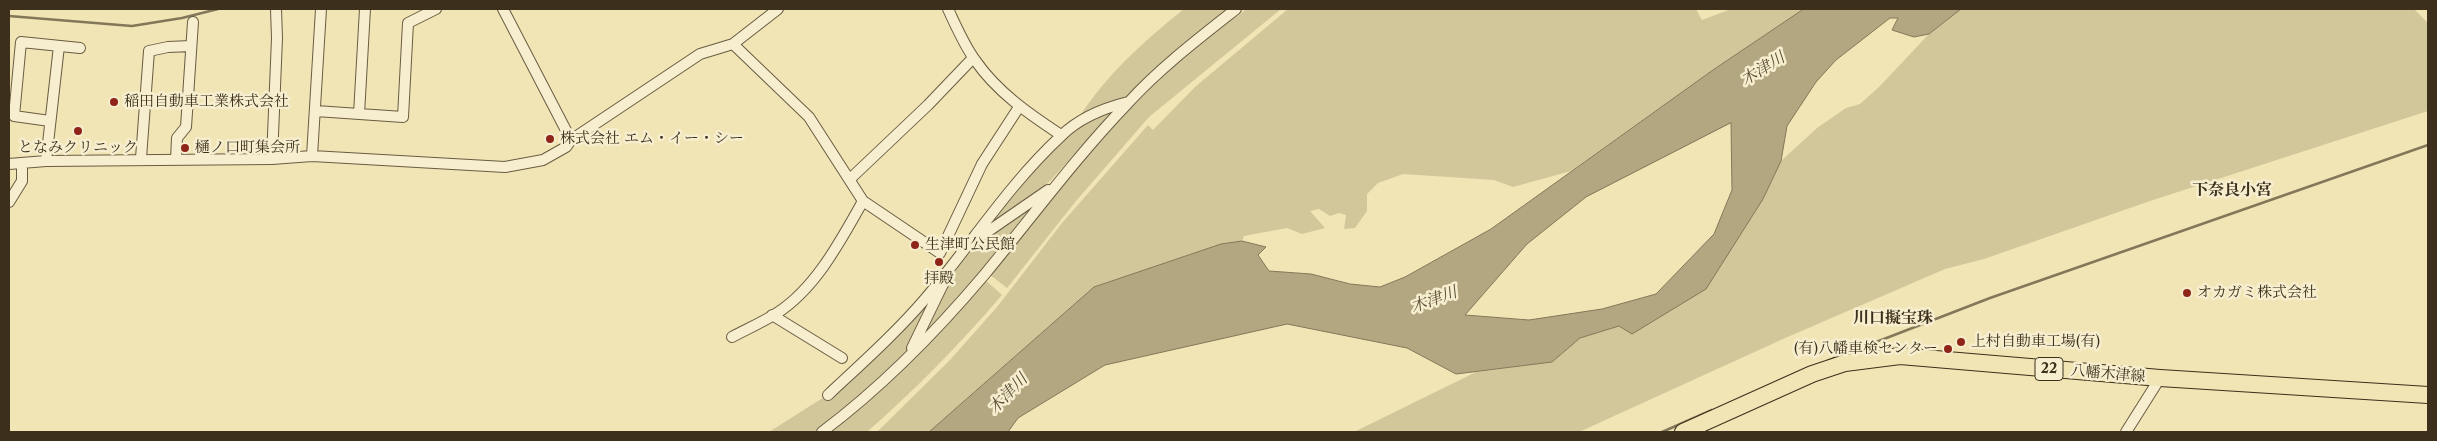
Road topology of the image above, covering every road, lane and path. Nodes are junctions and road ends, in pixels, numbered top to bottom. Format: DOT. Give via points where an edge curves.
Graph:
graph roads {
  1 [pos="276,9"];
  2 [pos="321,9"];
  3 [pos="365,9"];
  4 [pos="436,9"];
  5 [pos="503,9"];
  6 [pos="778,9"];
  7 [pos="948,9"];
  8 [pos="1236,9"];
  9 [pos="193,22"];
  10 [pos="733,44"];
  11 [pos="58,46"];
  12 [pos="191,46"];
  13 [pos="80,48"];
  14 [pos="973,58"];
  15 [pos="1129,102"];
  16 [pos="1019,107"];
  17 [pos="316,111"];
  18 [pos="359,114"];
  19 [pos="50,121"];
  20 [pos="1061,135"];
  21 [pos="571,140"];
  22 [pos="312,156"];
  23 [pos="141,158"];
  24 [pos="272,159"];
  25 [pos="176,160"];
  26 [pos="46,161"];
  27 [pos="9,164"];
  28 [pos="22,164"];
  29 [pos="850,179"];
  30 [pos="1053,188"];
  31 [pos="863,201"];
  32 [pos="9,202"];
  33 [pos="940,253"];
  34 [pos="960,254"];
  35 [pos="772,316"];
  36 [pos="732,337"];
  37 [pos="911,355"];
  38 [pos="842,358"];
  39 [pos="2160,378"];
  40 [pos="828,395"];
  41 [pos="2428,395"];
  42 [pos="1700,428"];
  43 [pos="822,432"];
  44 [pos="1683,432"];
  45 [pos="2126,432"];
  1 -- 24 [label="street"];
  2 -- 17 [label="street"];
  3 -- 18 [label="street"];
  4 -- 18 [label="street" via="408,23 403,117"];
  5 -- 21 [label="street"];
  6 -- 10 [label="street"];
  7 -- 14 [label="street"];
  8 -- 15 [label="street" via="1198,38"];
  9 -- 12 [label="street"];
  10 -- 21 [label="street" via="700,54"];
  10 -- 29 [label="street" via="809,116"];
  11 -- 13 [label="street"];
  11 -- 19 [label="street"];
  11 -- 19 [label="street" via="21,42 14,116"];
  12 -- 23 [label="street" via="149,51"];
  12 -- 25 [label="street" via="186,127 177,138"];
  14 -- 16 [label="street"];
  14 -- 29 [label="street"];
  15 -- 20 [label="street" via="1101,110"];
  15 -- 30 [label="street"];
  16 -- 20 [label="street"];
  16 -- 33 [label="street" via="982,164"];
  17 -- 18 [label="street"];
  17 -- 22 [label="street"];
  19 -- 26 [label="street"];
  20 -- 34 [label="street"];
  21 -- 22 [label="street" via="566,147 543,160 505,167"];
  22 -- 24 [label="street"];
  23 -- 25 [label="street"];
  23 -- 26 [label="street"];
  24 -- 25 [label="street"];
  26 -- 28 [label="street"];
  27 -- 28 [label="street"];
  28 -- 32 [label="street" via="22,181"];
  29 -- 31 [label="street"];
  30 -- 34 [label="street" via="983,234"];
  30 -- 37 [label="street" via="984,275"];
  31 -- 33 [label="street"];
  31 -- 35 [label="street" via="844,236 815,276"];
  33 -- 34 [label="street" via="950,248"];
  34 -- 37 [label="street" via="909,352"];
  34 -- 40 [label="street" via="912,314"];
  35 -- 36 [label="street"];
  35 -- 38 [label="street"];
  37 -- 43 [label="street"];
  39 -- 41 [label="main road, 八幡木津線 / 22"];
  39 -- 42 [label="main road, 八幡木津線 / 22" via="1900,356 1846,363 1812,374"];
  39 -- 45 [label="street"];
  42 -- 44 [label="main road, 八幡木津線 / 22"];
}
